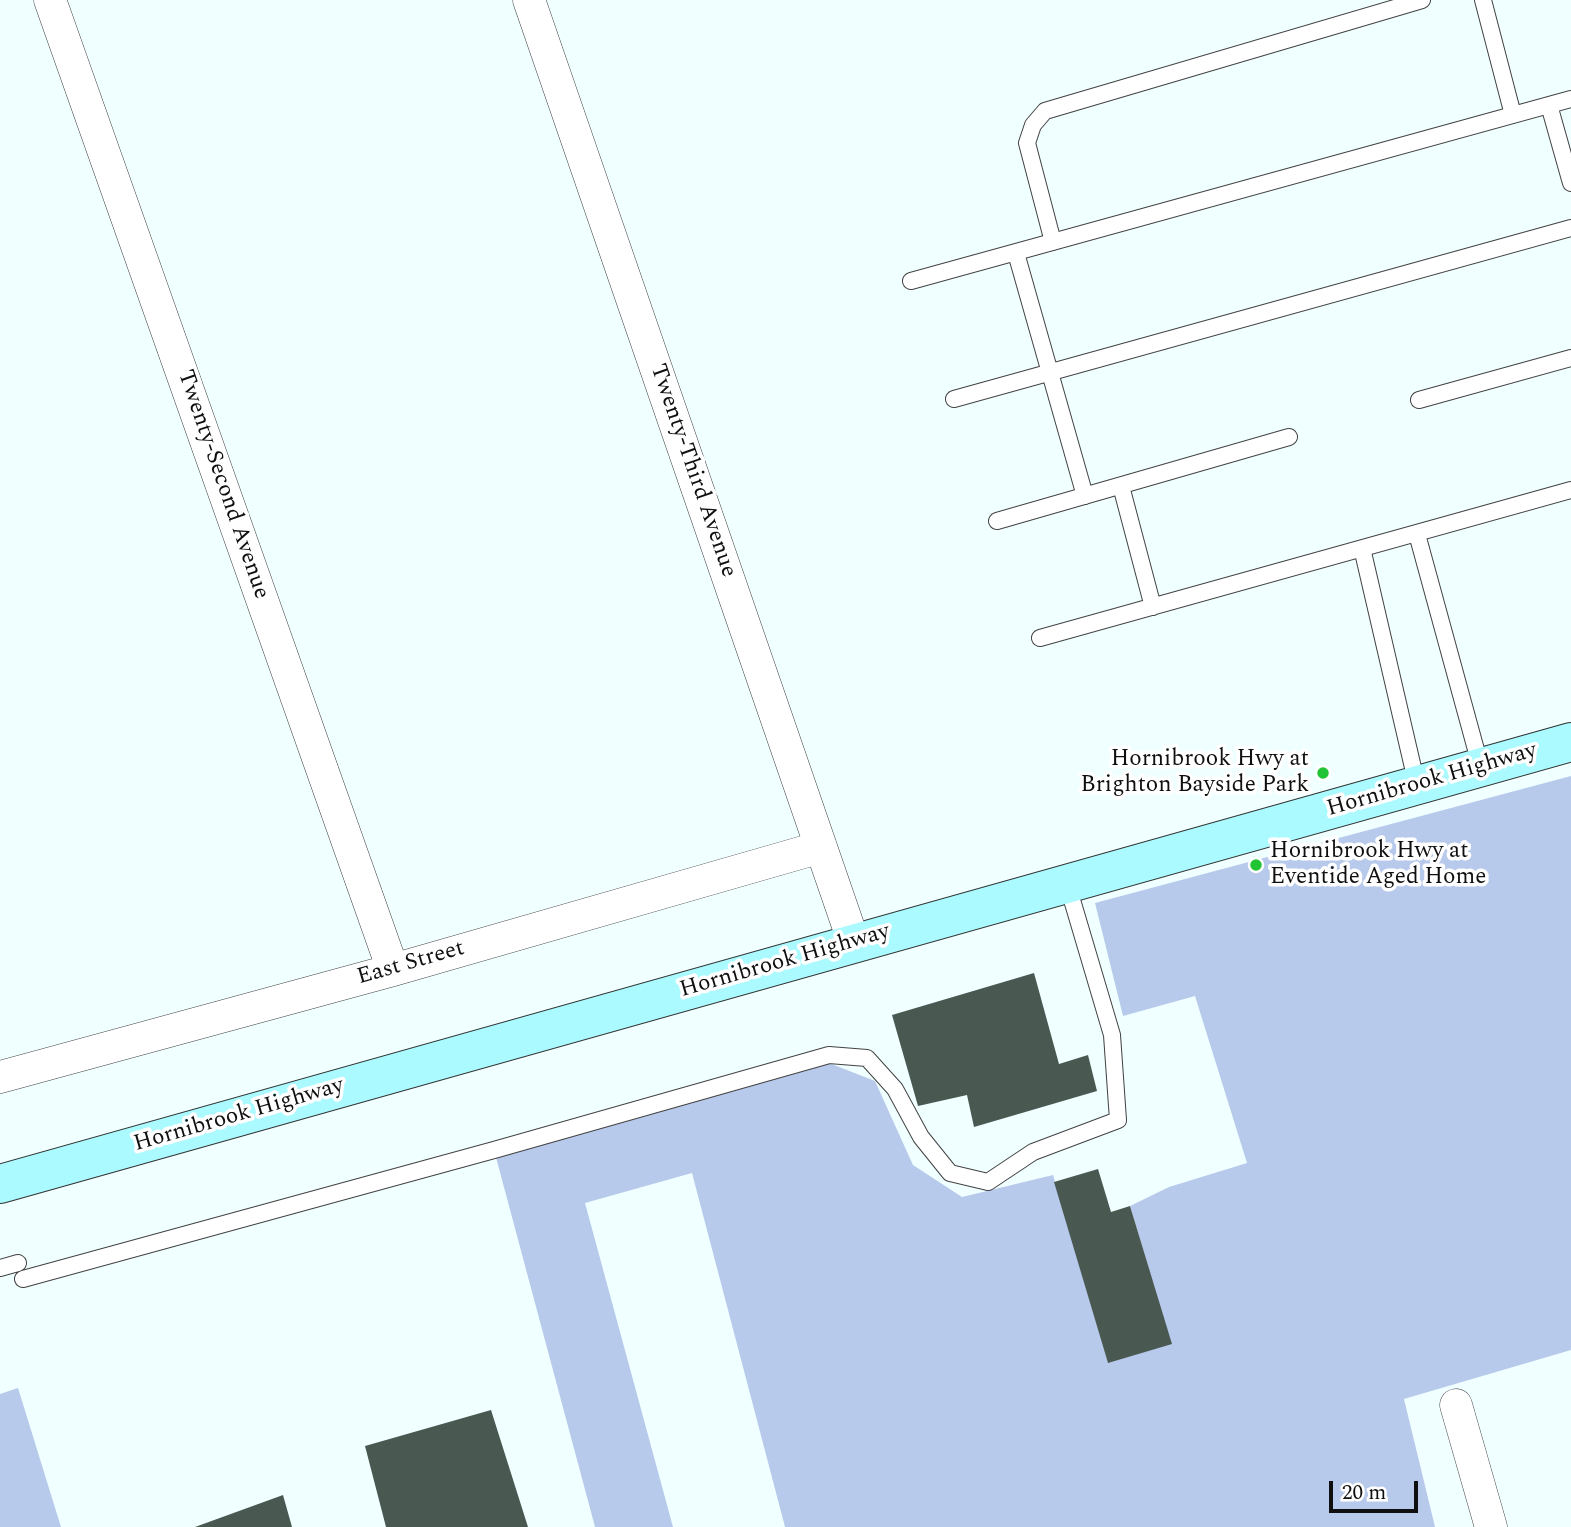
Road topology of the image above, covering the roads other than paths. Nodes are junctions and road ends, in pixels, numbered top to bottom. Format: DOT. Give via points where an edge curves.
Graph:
graph roads {
  1 [pos="50,0"];
  2 [pos="529,0"];
  3 [pos="1422,0"];
  4 [pos="1483,0"];
  5 [pos="1571,99"];
  6 [pos="1549,105"];
  7 [pos="1513,115"];
  8 [pos="1571,183"];
  9 [pos="1571,228"];
  10 [pos="1053,242"];
  11 [pos="1016,253"];
  12 [pos="911,281"];
  13 [pos="1571,358"];
  14 [pos="1051,372"];
  15 [pos="954,399"];
  16 [pos="1419,400"];
  17 [pos="1289,438"];
  18 [pos="1121,486"];
  19 [pos="1571,490"];
  20 [pos="1085,496"];
  21 [pos="997,521"];
  22 [pos="1417,534"];
  23 [pos="1362,548"];
  24 [pos="1153,607"];
  25 [pos="1040,638"];
  26 [pos="1571,742"];
  27 [pos="1481,768"];
  28 [pos="1417,785"];
  29 [pos="821,847"];
  30 [pos="1067,883"];
  31 [pos="853,943"];
  32 [pos="393,970"];
  33 [pos="0,1077"];
  34 [pos="0,1184"];
  35 [pos="18,1263"];
  36 [pos="0,1268"];
  37 [pos="23,1279"];
  38 [pos="1456,1405"];
  39 [pos="1491,1527"];
  1 -- 32 [label="street, Twenty-Second Avenue"];
  2 -- 29 [label="street, Twenty-Third Avenue"];
  3 -- 10 [label="lane" via="1045,111 1033,125 1027,143"];
  4 -- 7 [label="lane"];
  5 -- 6 [label="lane"];
  6 -- 7 [label="lane"];
  6 -- 8 [label="lane"];
  7 -- 10 [label="lane"];
  9 -- 14 [label="lane"];
  10 -- 11 [label="lane"];
  11 -- 12 [label="lane"];
  11 -- 14 [label="lane"];
  13 -- 16 [label="lane"];
  14 -- 15 [label="lane"];
  14 -- 20 [label="lane"];
  17 -- 18 [label="lane"];
  18 -- 20 [label="lane"];
  18 -- 24 [label="lane"];
  19 -- 22 [label="lane"];
  20 -- 21 [label="lane"];
  22 -- 23 [label="lane"];
  22 -- 27 [label="lane"];
  23 -- 24 [label="lane"];
  23 -- 28 [label="lane"];
  24 -- 25 [label="lane"];
  26 -- 27 [label="main road, Hornibrook Highway"];
  27 -- 28 [label="main road, Hornibrook Highway"];
  28 -- 30 [label="main road, Hornibrook Highway"];
  29 -- 31 [label="street, Twenty-Third Avenue"];
  29 -- 32 [label="street, East Street"];
  30 -- 31 [label="main road, Hornibrook Highway"];
  30 -- 37 [label="lane" via="1112,1035 1118,1120 1033,1152 989,1182 950,1174 921,1137 895,1089 867,1058 829,1055"];
  31 -- 34 [label="main road, Hornibrook Highway"];
  32 -- 33 [label="street, East Street"];
  35 -- 36 [label="lane"];
  38 -- 39 [label="street"];
}
